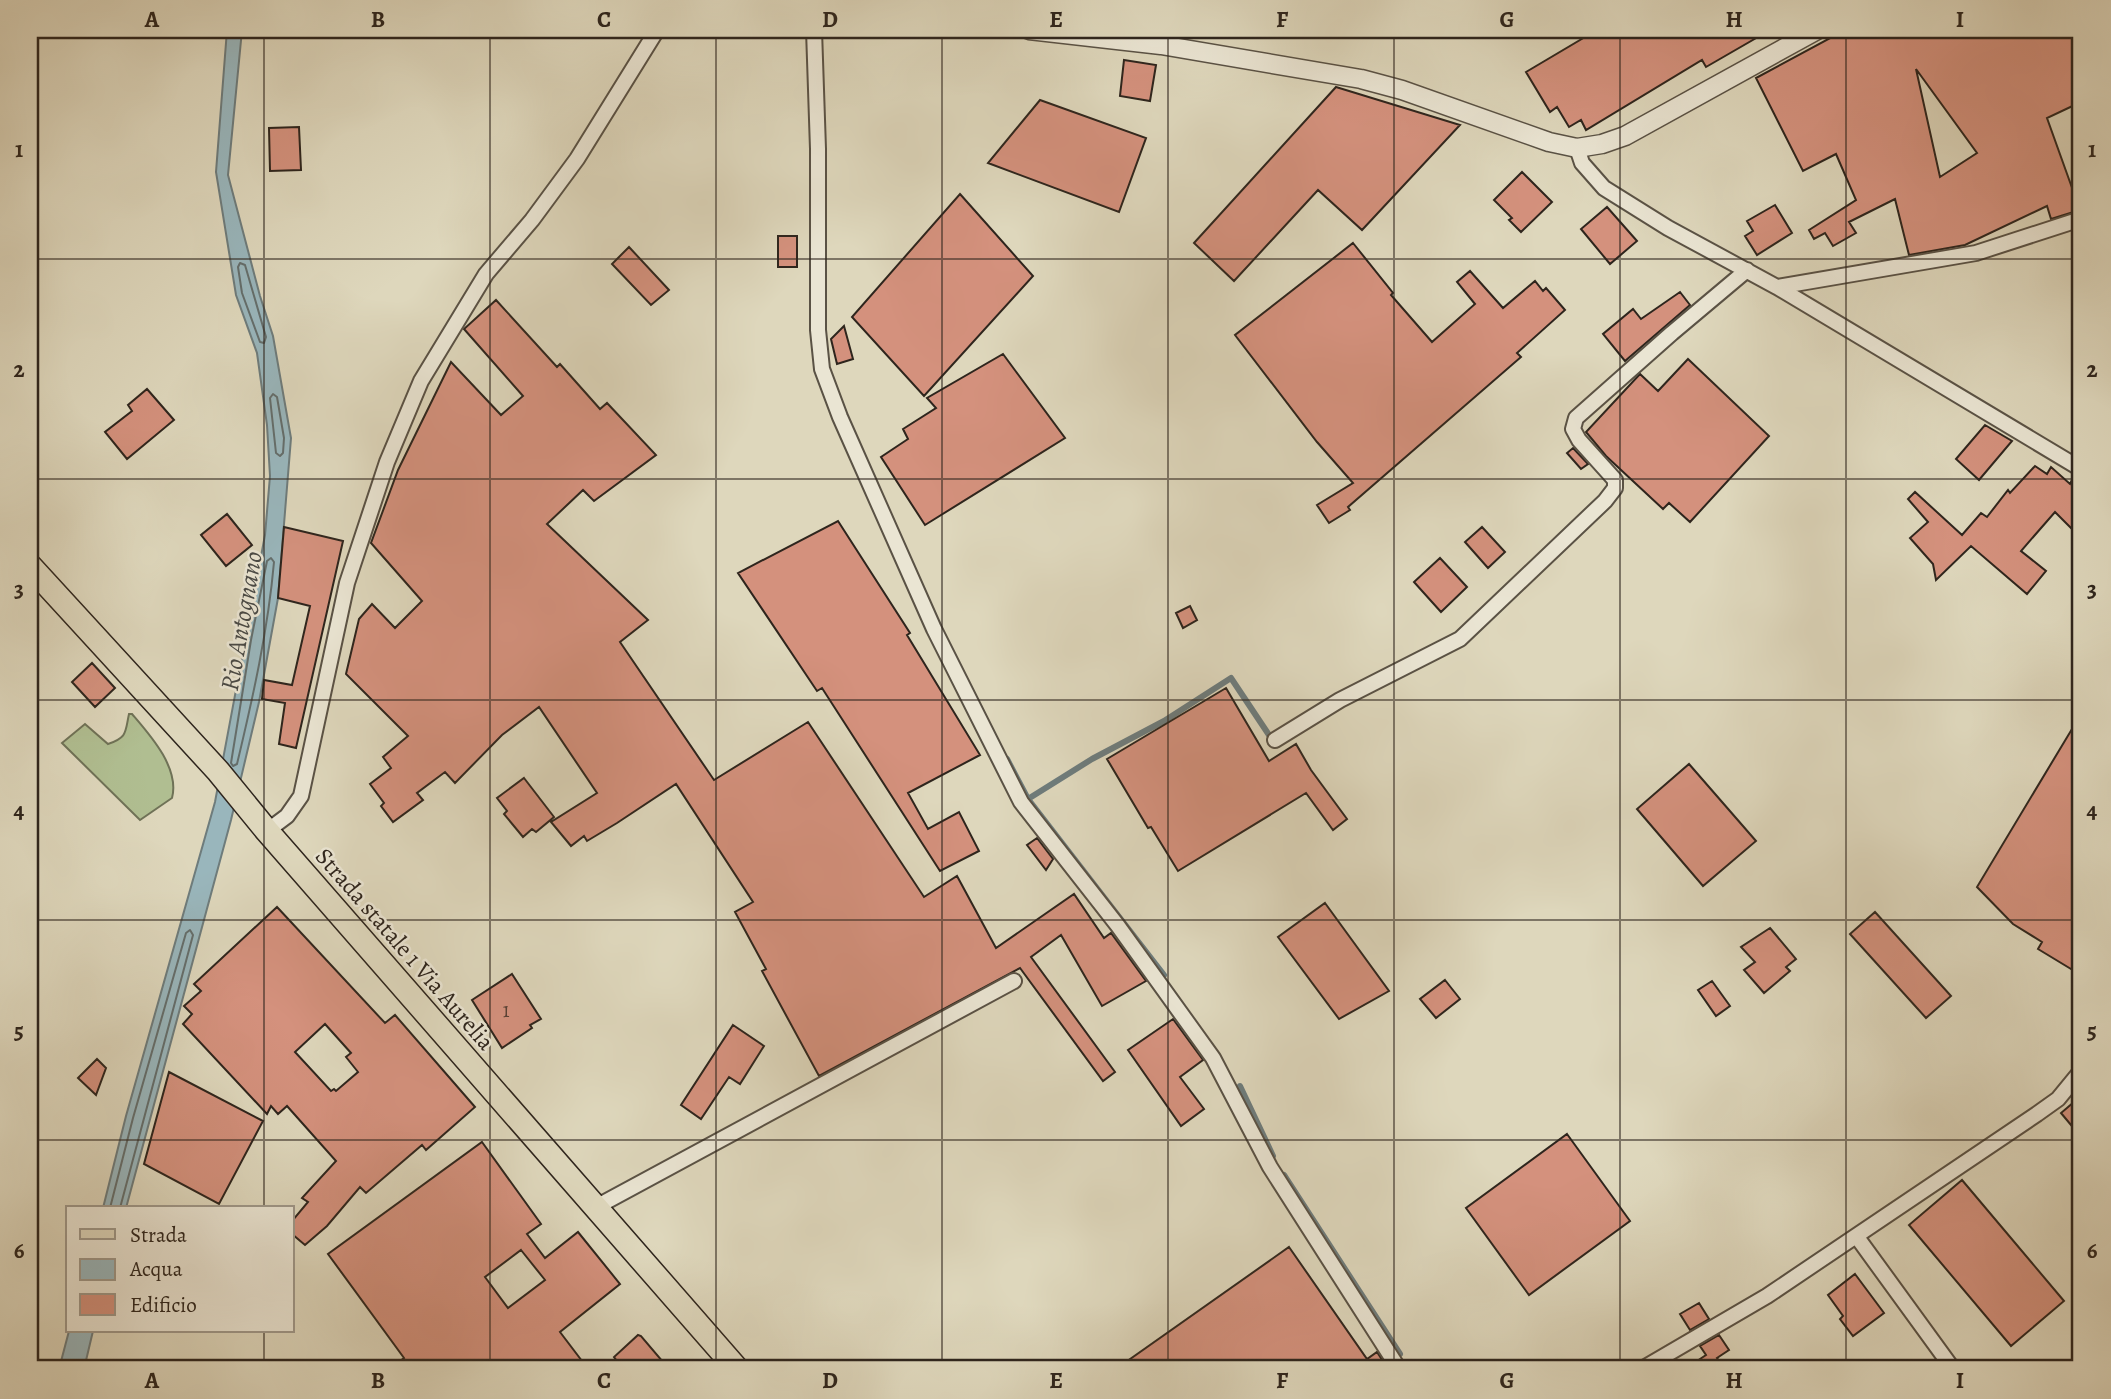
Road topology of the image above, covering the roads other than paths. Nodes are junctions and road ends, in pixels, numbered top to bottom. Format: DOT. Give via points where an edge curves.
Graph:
graph roads {
  1 [pos="657,30"];
  2 [pos="814,30"];
  3 [pos="1029,30"];
  4 [pos="1817,30"];
  5 [pos="1577,148"];
  6 [pos="2081,219"];
  7 [pos="1747,270"];
  8 [pos="1777,287"];
  9 [pos="2081,469"];
  10 [pos="30,566"];
  11 [pos="1275,740"];
  12 [pos="263,827"];
  13 [pos="1014,981"];
  14 [pos="2081,1071"];
  15 [pos="596,1207"];
  16 [pos="1857,1237"];
  17 [pos="737,1369"];
  18 [pos="1399,1369"];
  19 [pos="1642,1369"];
  20 [pos="1954,1369"];
  1 -- 12 [label="street" via="577,159 486,274 421,381 387,462 347,583 301,796 288,816"];
  2 -- 18 [label="street" via="818,330 822,369 840,417 934,629 1021,802 1213,1058 1270,1167"];
  3 -- 5 [label="street" via="1161,45 1361,79"];
  4 -- 5 [label="street" via="1625,136"];
  5 -- 7 [label="street" via="1604,188"];
  6 -- 8 [label="street" via="1976,253"];
  7 -- 8 [label="street"];
  7 -- 11 [label="street" via="1576,418 1573,429 1579,440 1615,480 1605,501 1460,639 1340,700"];
  8 -- 9 [label="street"];
  10 -- 12 [label="main road, Strada statale 1 Via Aurelia" via="218,771"];
  12 -- 15 [label="main road, Strada statale 1 Via Aurelia"];
  13 -- 15 [label="street"];
  14 -- 16 [label="street" via="2058,1099"];
  15 -- 17 [label="main road, Strada statale 1 Via Aurelia"];
  16 -- 19 [label="street"];
  16 -- 20 [label="street"];
}
